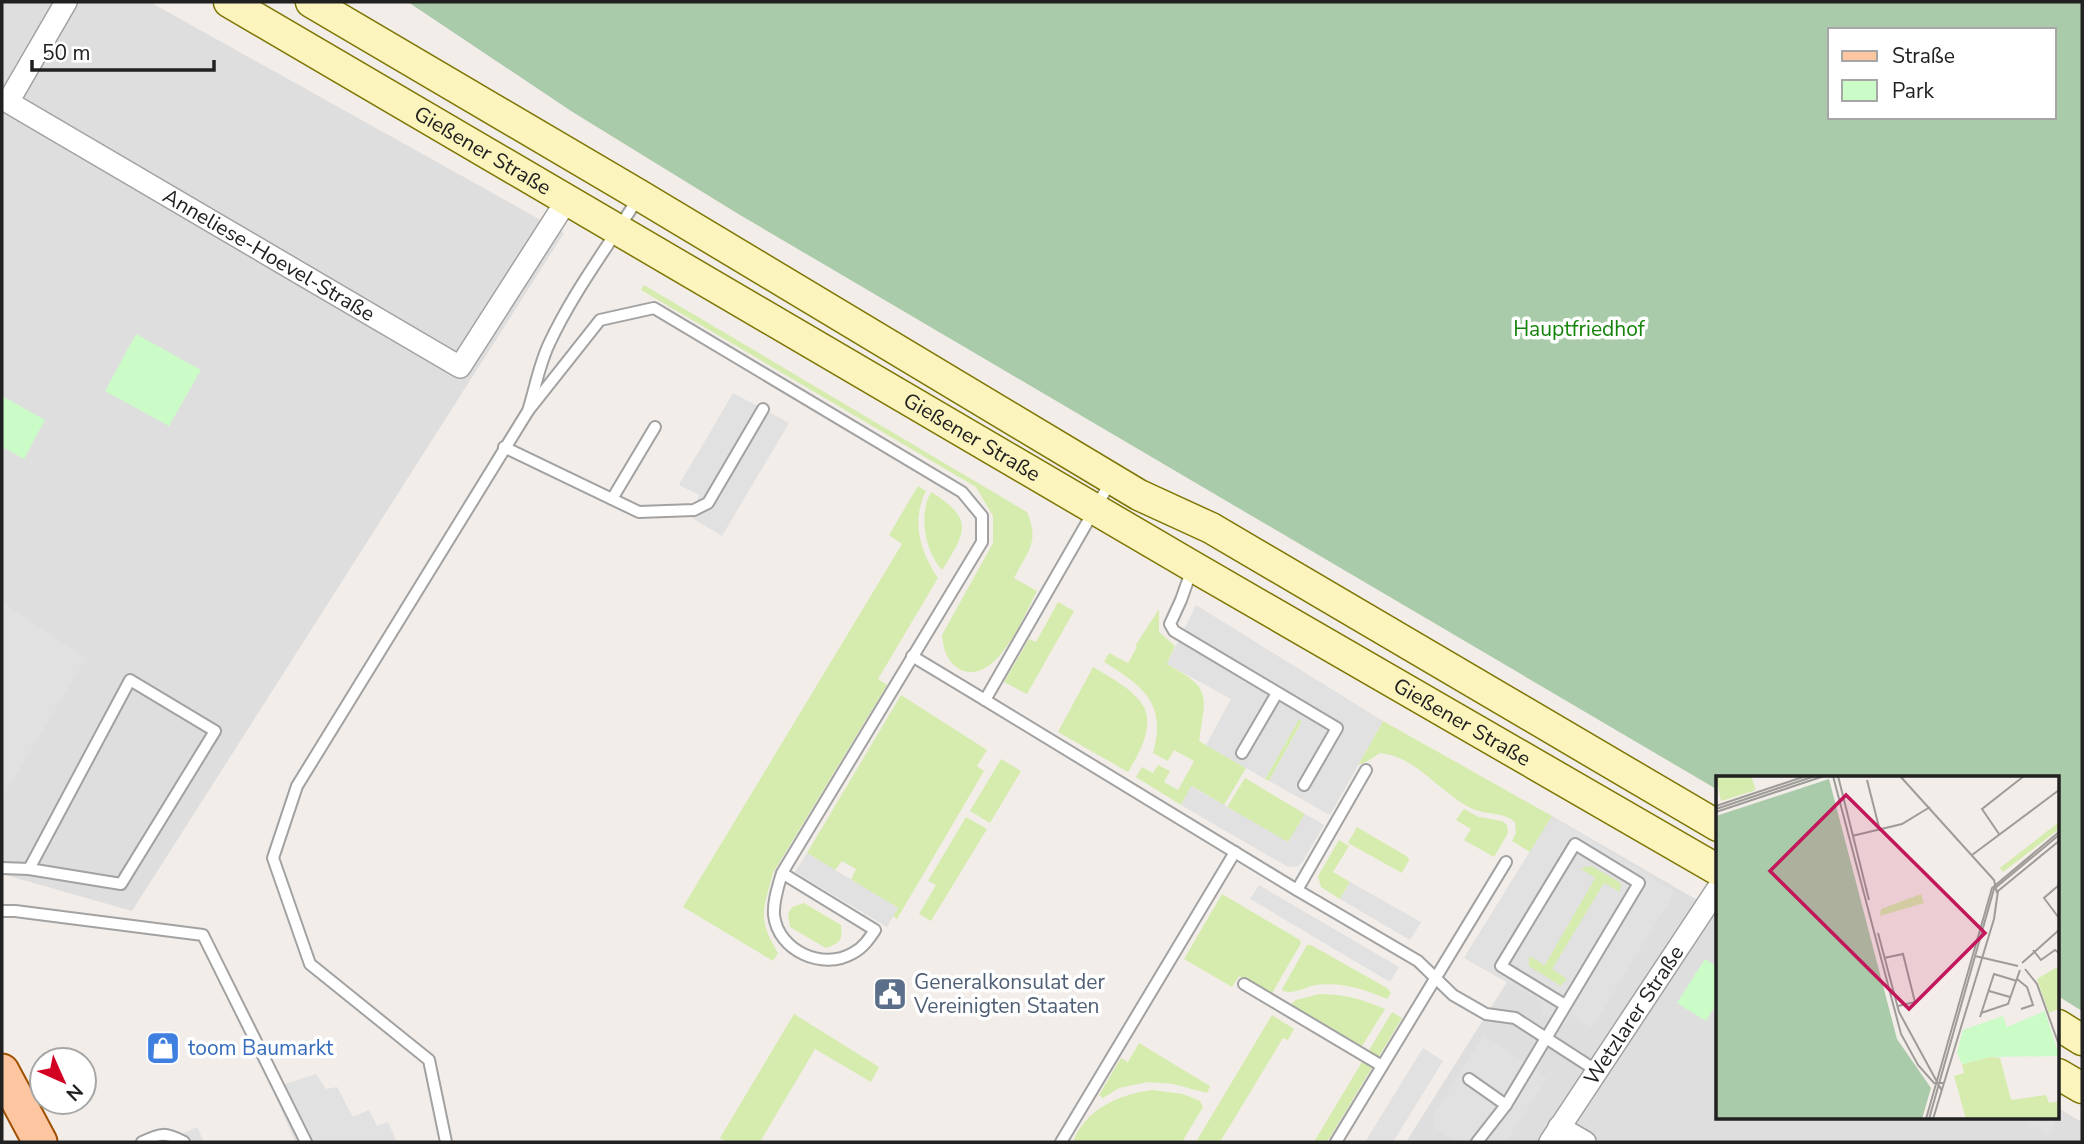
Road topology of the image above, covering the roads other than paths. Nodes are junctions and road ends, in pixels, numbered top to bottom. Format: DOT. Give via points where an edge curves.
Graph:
graph roads {
  1 [pos="66,2"];
  2 [pos="229,2"];
  3 [pos="311,2"];
  4 [pos="639,195"];
  5 [pos="567,200"];
  6 [pos="618,230"];
  7 [pos="763,409"];
  8 [pos="528,411"];
  9 [pos="655,427"];
  10 [pos="504,447"];
  11 [pos="1112,479"];
  12 [pos="612,499"];
  13 [pos="1095,509"];
  14 [pos="1192,566"];
  15 [pos="912,656"];
  16 [pos="1277,693"];
  17 [pos="985,700"];
  18 [pos="1242,753"];
  19 [pos="1366,770"];
  20 [pos="1304,785"];
  21 [pos="1716,825"];
  22 [pos="1235,852"];
  23 [pos="1506,862"];
  24 [pos="2,868"];
  25 [pos="29,869"];
  26 [pos="1716,869"];
  27 [pos="782,873"];
  28 [pos="1297,891"];
  29 [pos="1716,891"];
  30 [pos="2,911"];
  31 [pos="1435,976"];
  32 [pos="1244,984"];
  33 [pos="1565,1005"];
  34 [pos="2060,1026"];
  35 [pos="1546,1038"];
  36 [pos="2082,1040"];
  37 [pos="1382,1066"];
  38 [pos="2,1071"];
  39 [pos="1597,1071"];
  40 [pos="1469,1079"];
  41 [pos="1506,1105"];
  42 [pos="1555,1135"];
  43 [pos="40,1142"];
  44 [pos="142,1142"];
  45 [pos="184,1142"];
  46 [pos="306,1142"];
  47 [pos="446,1142"];
  48 [pos="1061,1142"];
  49 [pos="1336,1142"];
  50 [pos="1477,1142"];
  51 [pos="1585,1142"];
  1 -- 5 [label="street, Anneliese-Hoevel-Straße" via="8,102 460,367"];
  2 -- 5 [label="main road, Gießener Straße"];
  3 -- 4 [label="main road, Gießener Straße"];
  4 -- 6 [label="lane"];
  4 -- 11 [label="main road, Gießener Straße"];
  5 -- 6 [label="main road, Gießener Straße"];
  6 -- 8 [label="lane" via="597,258 548,346"];
  6 -- 13 [label="main road, Gießener Straße"];
  7 -- 12 [label="lane" via="708,503 694,510 639,512"];
  8 -- 10 [label="lane"];
  8 -- 15 [label="lane" via="600,320 654,308 962,492 982,516 982,542"];
  9 -- 12 [label="lane"];
  10 -- 12 [label="lane"];
  10 -- 47 [label="lane" via="297,786 273,858 310,964 429,1060"];
  11 -- 13 [label="lane"];
  11 -- 21 [label="main road, Gießener Straße" via="1211,528"];
  13 -- 14 [label="main road, Gießener Straße"];
  13 -- 17 [label="lane"];
  14 -- 16 [label="lane" via="1170,624 1174,631"];
  14 -- 26 [label="main road, Gießener Straße"];
  15 -- 17 [label="lane"];
  15 -- 27 [label="lane"];
  16 -- 18 [label="lane"];
  16 -- 20 [label="lane" via="1336,728"];
  17 -- 22 [label="lane"];
  19 -- 28 [label="lane"];
  22 -- 28 [label="lane"];
  22 -- 48 [label="lane"];
  23 -- 31 [label="lane"];
  24 -- 25 [label="lane"];
  25 -- 25 [label="lane" via="121,884 215,731 130,680"];
  27 -- 27 [label="lane" via="875,930 861,948 839,960 811,958 789,945 774,917"];
  28 -- 31 [label="lane" via="1418,961"];
  29 -- 39 [label="street, Wetzlarer Straße"];
  30 -- 46 [label="lane" via="203,935"];
  31 -- 35 [label="lane" via="1453,995 1486,1014 1515,1018"];
  31 -- 37 [label="lane"];
  32 -- 37 [label="lane"];
  33 -- 33 [label="lane" via="1639,883 1575,844 1501,967"];
  33 -- 35 [label="lane"];
  34 -- 36 [label="main road"];
  35 -- 39 [label="lane"];
  35 -- 41 [label="lane"];
  37 -- 49 [label="lane"];
  38 -- 43 [label="main road"];
  39 -- 42 [label="street, Wetzlarer Straße"];
  40 -- 41 [label="lane"];
  41 -- 50 [label="lane"];
  42 -- 51 [label="street"];
  44 -- 45 [label="lane" via="159,1134"];
}
